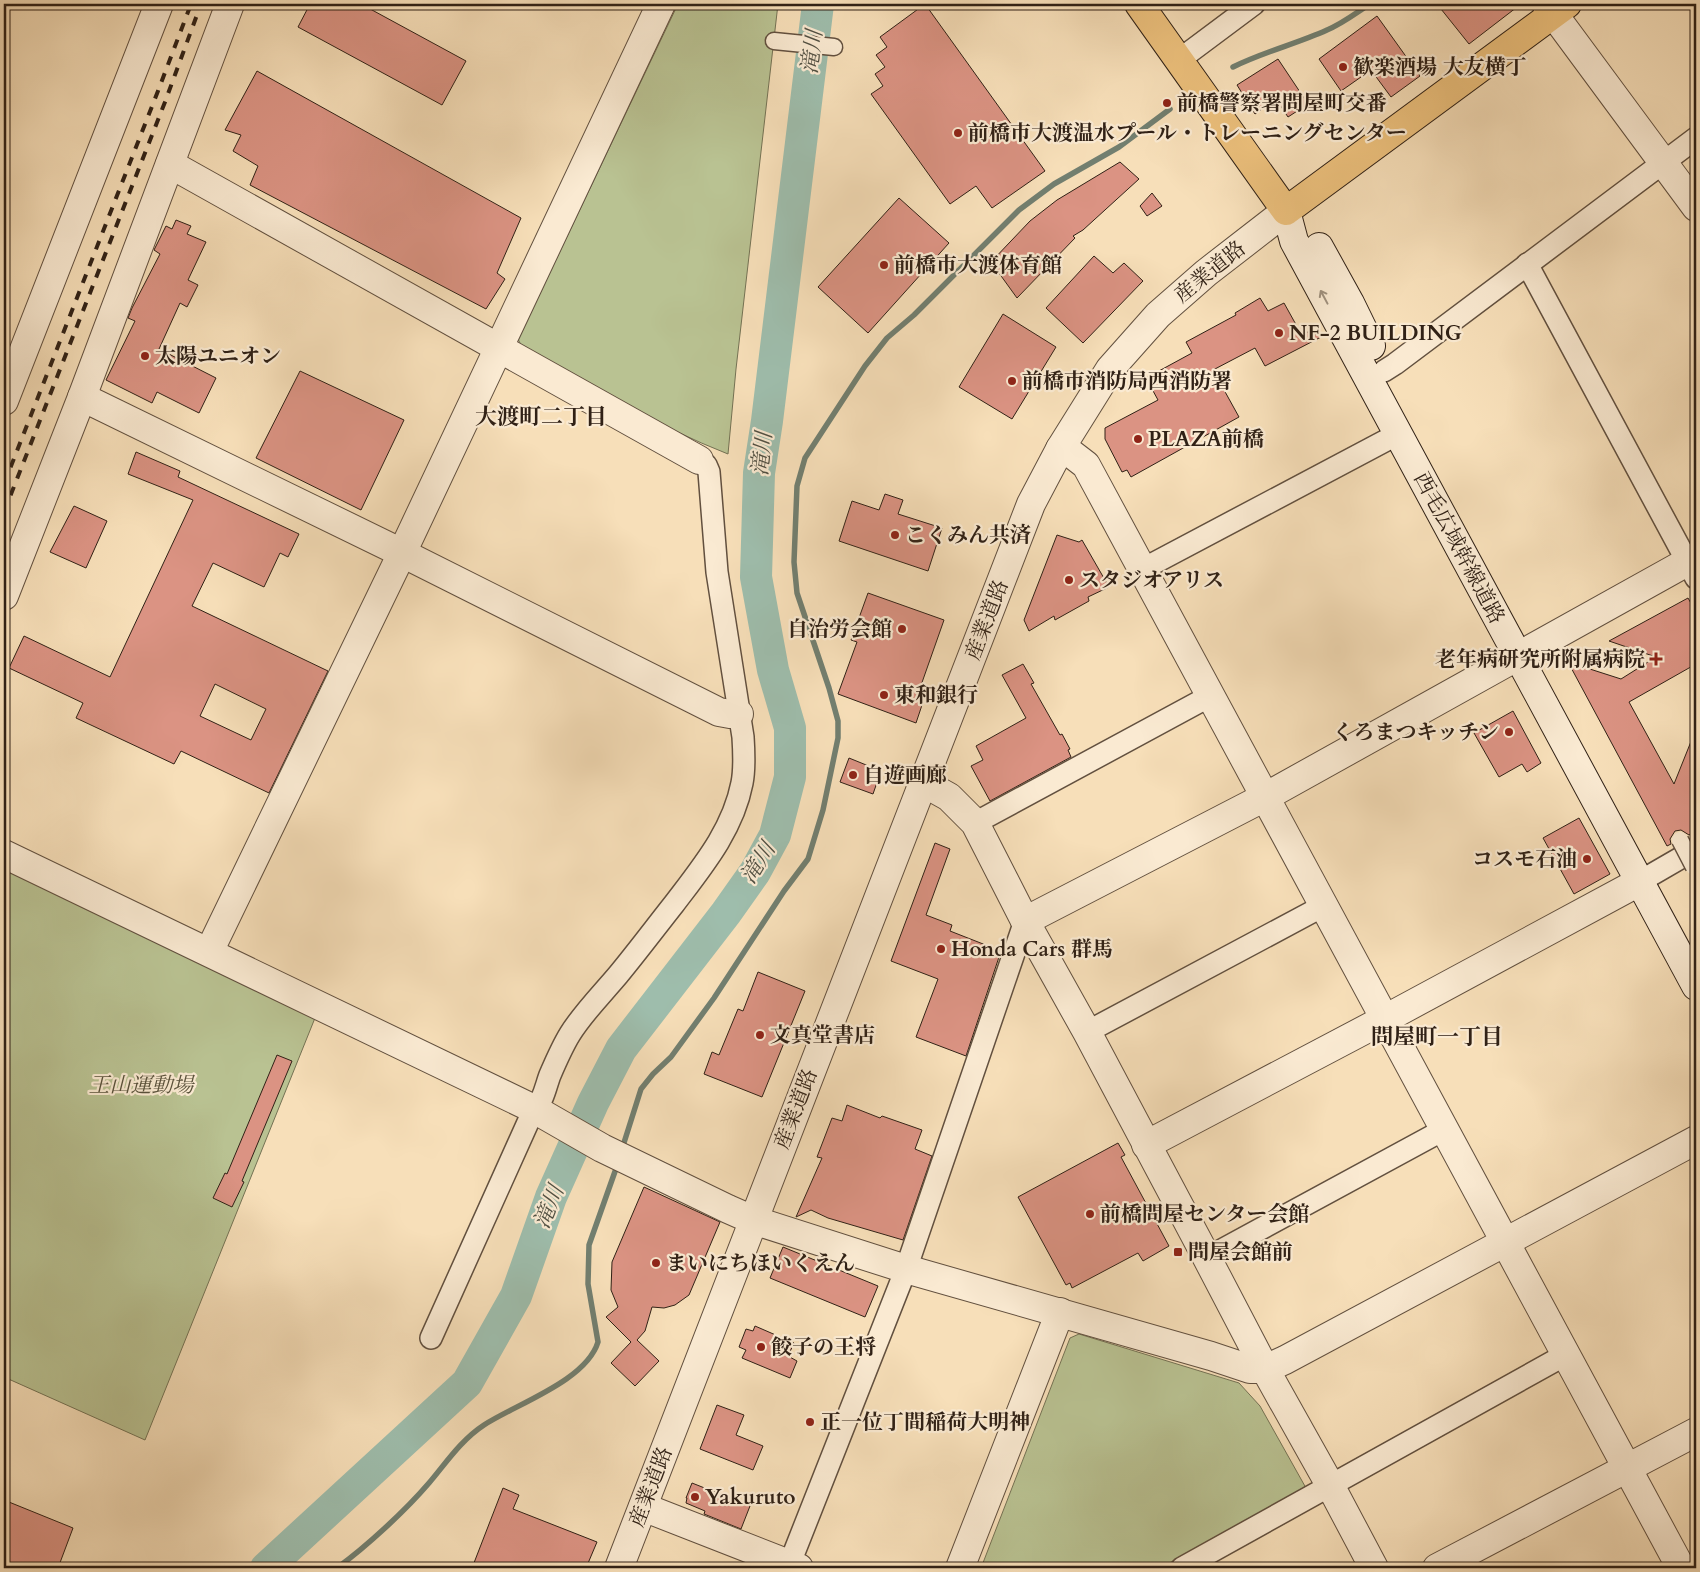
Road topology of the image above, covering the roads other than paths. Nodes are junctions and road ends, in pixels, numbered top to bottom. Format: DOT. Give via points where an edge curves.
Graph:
graph roads {
  1 [pos="159,4"];
  2 [pos="230,4"];
  3 [pos="661,4"];
  4 [pos="1139,4"];
  5 [pos="1254,4"];
  6 [pos="1556,7"];
  7 [pos="774,41"];
  8 [pos="834,47"];
  9 [pos="1179,60"];
  10 [pos="1696,138"];
  11 [pos="1663,162"];
  12 [pos="170,164"];
  13 [pos="1696,206"];
  14 [pos="1286,211"];
  15 [pos="1527,264"];
  16 [pos="499,347"];
  17 [pos="1384,371"];
  18 [pos="82,397"];
  19 [pos="4,401"];
  20 [pos="1398,434"];
  21 [pos="1060,449"];
  22 [pos="699,460"];
  23 [pos="402,553"];
  24 [pos="1693,565"];
  25 [pos="1143,569"];
  26 [pos="4,596"];
  27 [pos="1525,652"];
  28 [pos="1210,696"];
  29 [pos="738,714"];
  30 [pos="924,783"];
  31 [pos="1265,797"];
  32 [pos="975,823"];
  33 [pos="1690,852"];
  34 [pos="4,854"];
  35 [pos="1646,877"];
  36 [pos="1324,906"];
  37 [pos="1025,921"];
  38 [pos="209,952"];
  39 [pos="1696,953"];
  40 [pos="1696,986"];
  41 [pos="1386,1019"];
  42 [pos="1087,1032"];
  43 [pos="541,1113"];
  44 [pos="1445,1129"];
  45 [pos="1696,1140"];
  46 [pos="1146,1145"];
  47 [pos="753,1220"];
  48 [pos="1506,1242"];
  49 [pos="1208,1258"];
  50 [pos="906,1269"];
  51 [pos="1060,1312"];
  52 [pos="431,1338"];
  53 [pos="1565,1355"];
  54 [pos="1265,1369"];
  55 [pos="1696,1432"];
  56 [pos="1628,1469"];
  57 [pos="1330,1485"];
  58 [pos="643,1507"];
  59 [pos="792,1567"];
  60 [pos="619,1568"];
  61 [pos="960,1568"];
  62 [pos="1182,1568"];
  63 [pos="1374,1568"];
  64 [pos="1437,1568"];
  65 [pos="1681,1568"];
  1 -- 19 [label="street"];
  2 -- 12 [label="street"];
  3 -- 16 [label="street"];
  4 -- 9 [label="main road, 西毛広域幹線道路"];
  5 -- 9 [label="street"];
  6 -- 11 [label="street"];
  6 -- 14 [label="main road, 産業道路"];
  7 -- 8 [label="street"];
  9 -- 14 [label="main road, 西毛広域幹線道路"];
  10 -- 11 [label="street"];
  11 -- 13 [label="street"];
  11 -- 15 [label="street"];
  12 -- 16 [label="street"];
  12 -- 18 [label="street"];
  14 -- 17 [label="street, 西毛広域幹線道路" via="1309,230"];
  20 -- 14 [label="street, 西毛広域幹線道路, one-way" via="1294,241"];
  14 -- 21 [label="street, 産業道路" via="1158,315 1110,370"];
  15 -- 17 [label="street"];
  15 -- 24 [label="street"];
  16 -- 22 [label="street"];
  16 -- 23 [label="street"];
  17 -- 27 [label="street, 西毛広域幹線道路"];
  18 -- 23 [label="street"];
  18 -- 26 [label="street"];
  20 -- 25 [label="street"];
  20 -- 27 [label="street, 西毛広域幹線道路"];
  21 -- 25 [label="street" via="1086,465"];
  21 -- 30 [label="street, 産業道路" via="1031,504"];
  22 -- 29 [label="street" via="710,472 716,572"];
  23 -- 29 [label="street" via="719,712"];
  23 -- 38 [label="street"];
  24 -- 27 [label="street"];
  25 -- 28 [label="street"];
  27 -- 31 [label="street"];
  27 -- 35 [label="street, 西毛広域幹線道路"];
  28 -- 31 [label="street"];
  28 -- 32 [label="street"];
  29 -- 43 [label="street" via="743,738 742,783 720,841 632,958 570,1033 537,1107"];
  30 -- 32 [label="street" via="949,797"];
  30 -- 47 [label="street, 産業道路"];
  31 -- 36 [label="street"];
  31 -- 37 [label="street"];
  32 -- 37 [label="street"];
  33 -- 35 [label="street"];
  34 -- 38 [label="street"];
  35 -- 39 [label="street, 西毛広域幹線道路"];
  35 -- 40 [label="street, 西毛広域幹線道路"];
  35 -- 41 [label="street"];
  36 -- 41 [label="street"];
  36 -- 42 [label="street"];
  37 -- 42 [label="street"];
  37 -- 50 [label="street"];
  38 -- 43 [label="street"];
  41 -- 44 [label="street"];
  41 -- 46 [label="street"];
  42 -- 46 [label="street"];
  43 -- 47 [label="street" via="602,1148"];
  43 -- 52 [label="street"];
  44 -- 48 [label="street"];
  44 -- 49 [label="street"];
  45 -- 48 [label="street"];
  46 -- 49 [label="street"];
  47 -- 50 [label="street"];
  47 -- 58 [label="street, 産業道路"];
  48 -- 53 [label="street"];
  48 -- 54 [label="street"];
  49 -- 54 [label="street"];
  50 -- 51 [label="street"];
  50 -- 59 [label="street"];
  51 -- 54 [label="street" via="1250,1369"];
  51 -- 61 [label="street"];
  53 -- 56 [label="street"];
  53 -- 57 [label="street"];
  54 -- 57 [label="street"];
  55 -- 56 [label="street"];
  56 -- 64 [label="street"];
  56 -- 65 [label="street"];
  57 -- 62 [label="street"];
  57 -- 63 [label="street"];
  58 -- 59 [label="street"];
  58 -- 60 [label="street, 産業道路"];
}
